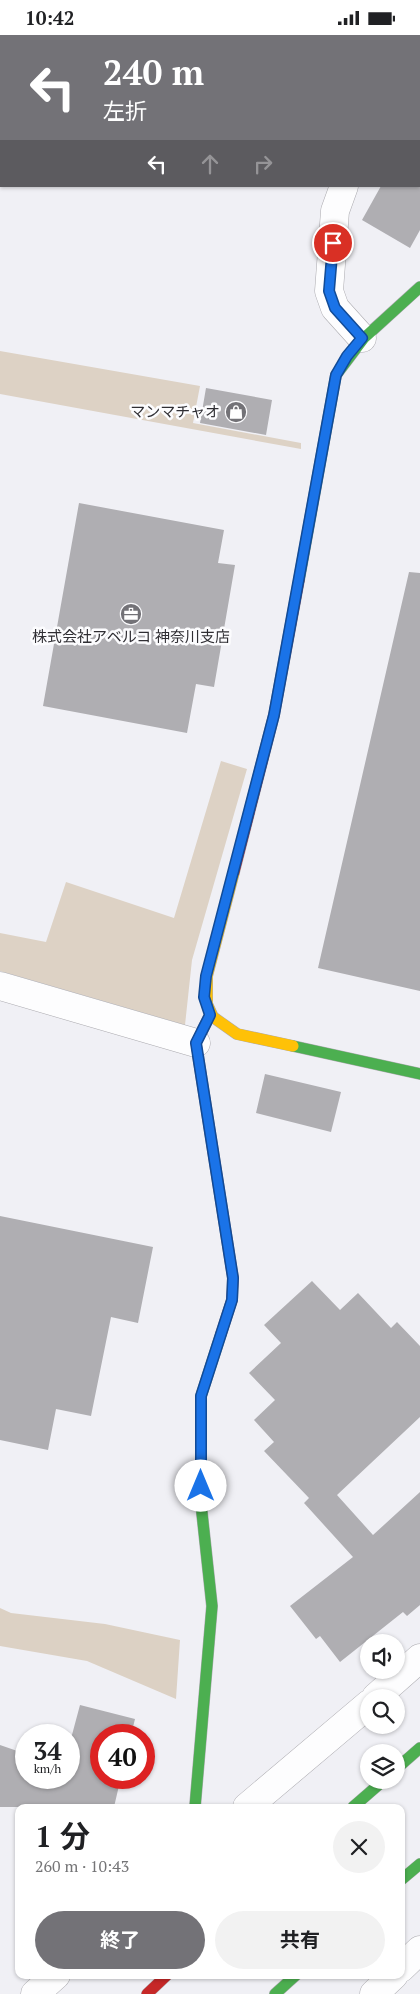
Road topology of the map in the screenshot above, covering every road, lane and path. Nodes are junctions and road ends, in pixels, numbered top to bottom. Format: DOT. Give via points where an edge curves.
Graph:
graph roads {
  1 [pos="344,187"];
  2 [pos="420,287"];
  3 [pos="362,338"];
  4 [pos="0,986"];
  5 [pos="210,1015"];
  6 [pos="196,1043"];
  7 [pos="420,1074"];
  8 [pos="420,1658"];
  9 [pos="385,1689"];
  10 [pos="360,1712"];
  11 [pos="420,1748"];
  12 [pos="405,1761"];
  13 [pos="374,1789"];
  14 [pos="195,1804"];
  15 [pos="250,1804"];
  16 [pos="356,1804"];
  17 [pos="420,1863"];
  18 [pos="405,1876"];
  19 [pos="420,1950"];
  20 [pos="405,1964"];
  21 [pos="52,1979"];
  22 [pos="163,1979"];
  23 [pos="292,1979"];
  24 [pos="390,1979"];
  25 [pos="35,1994"];
  26 [pos="147,1994"];
  27 [pos="275,1994"];
  28 [pos="374,1994"];
  1 -- 3 [label="street" via="335,211 329,291 335,308"];
  2 -- 3 [label="main road"];
  3 -- 5 [label="main road" via="336,375 274,715 206,976 204,997"];
  4 -- 6 [label="street"];
  5 -- 6 [label="main road"];
  5 -- 7 [label="main road" via="237,1034"];
  6 -- 14 [label="main road" via="233,1278 232,1300 201,1396 201,1505 212,1606"];
  8 -- 9 [label="street"];
  10 -- 15 [label="street"];
  11 -- 12 [label="main road"];
  13 -- 16 [label="main road"];
  17 -- 18 [label="main road"];
  19 -- 20 [label="street"];
  21 -- 25 [label="street"];
  22 -- 26 [label="main road"];
  23 -- 27 [label="main road"];
  24 -- 28 [label="street"];
}
